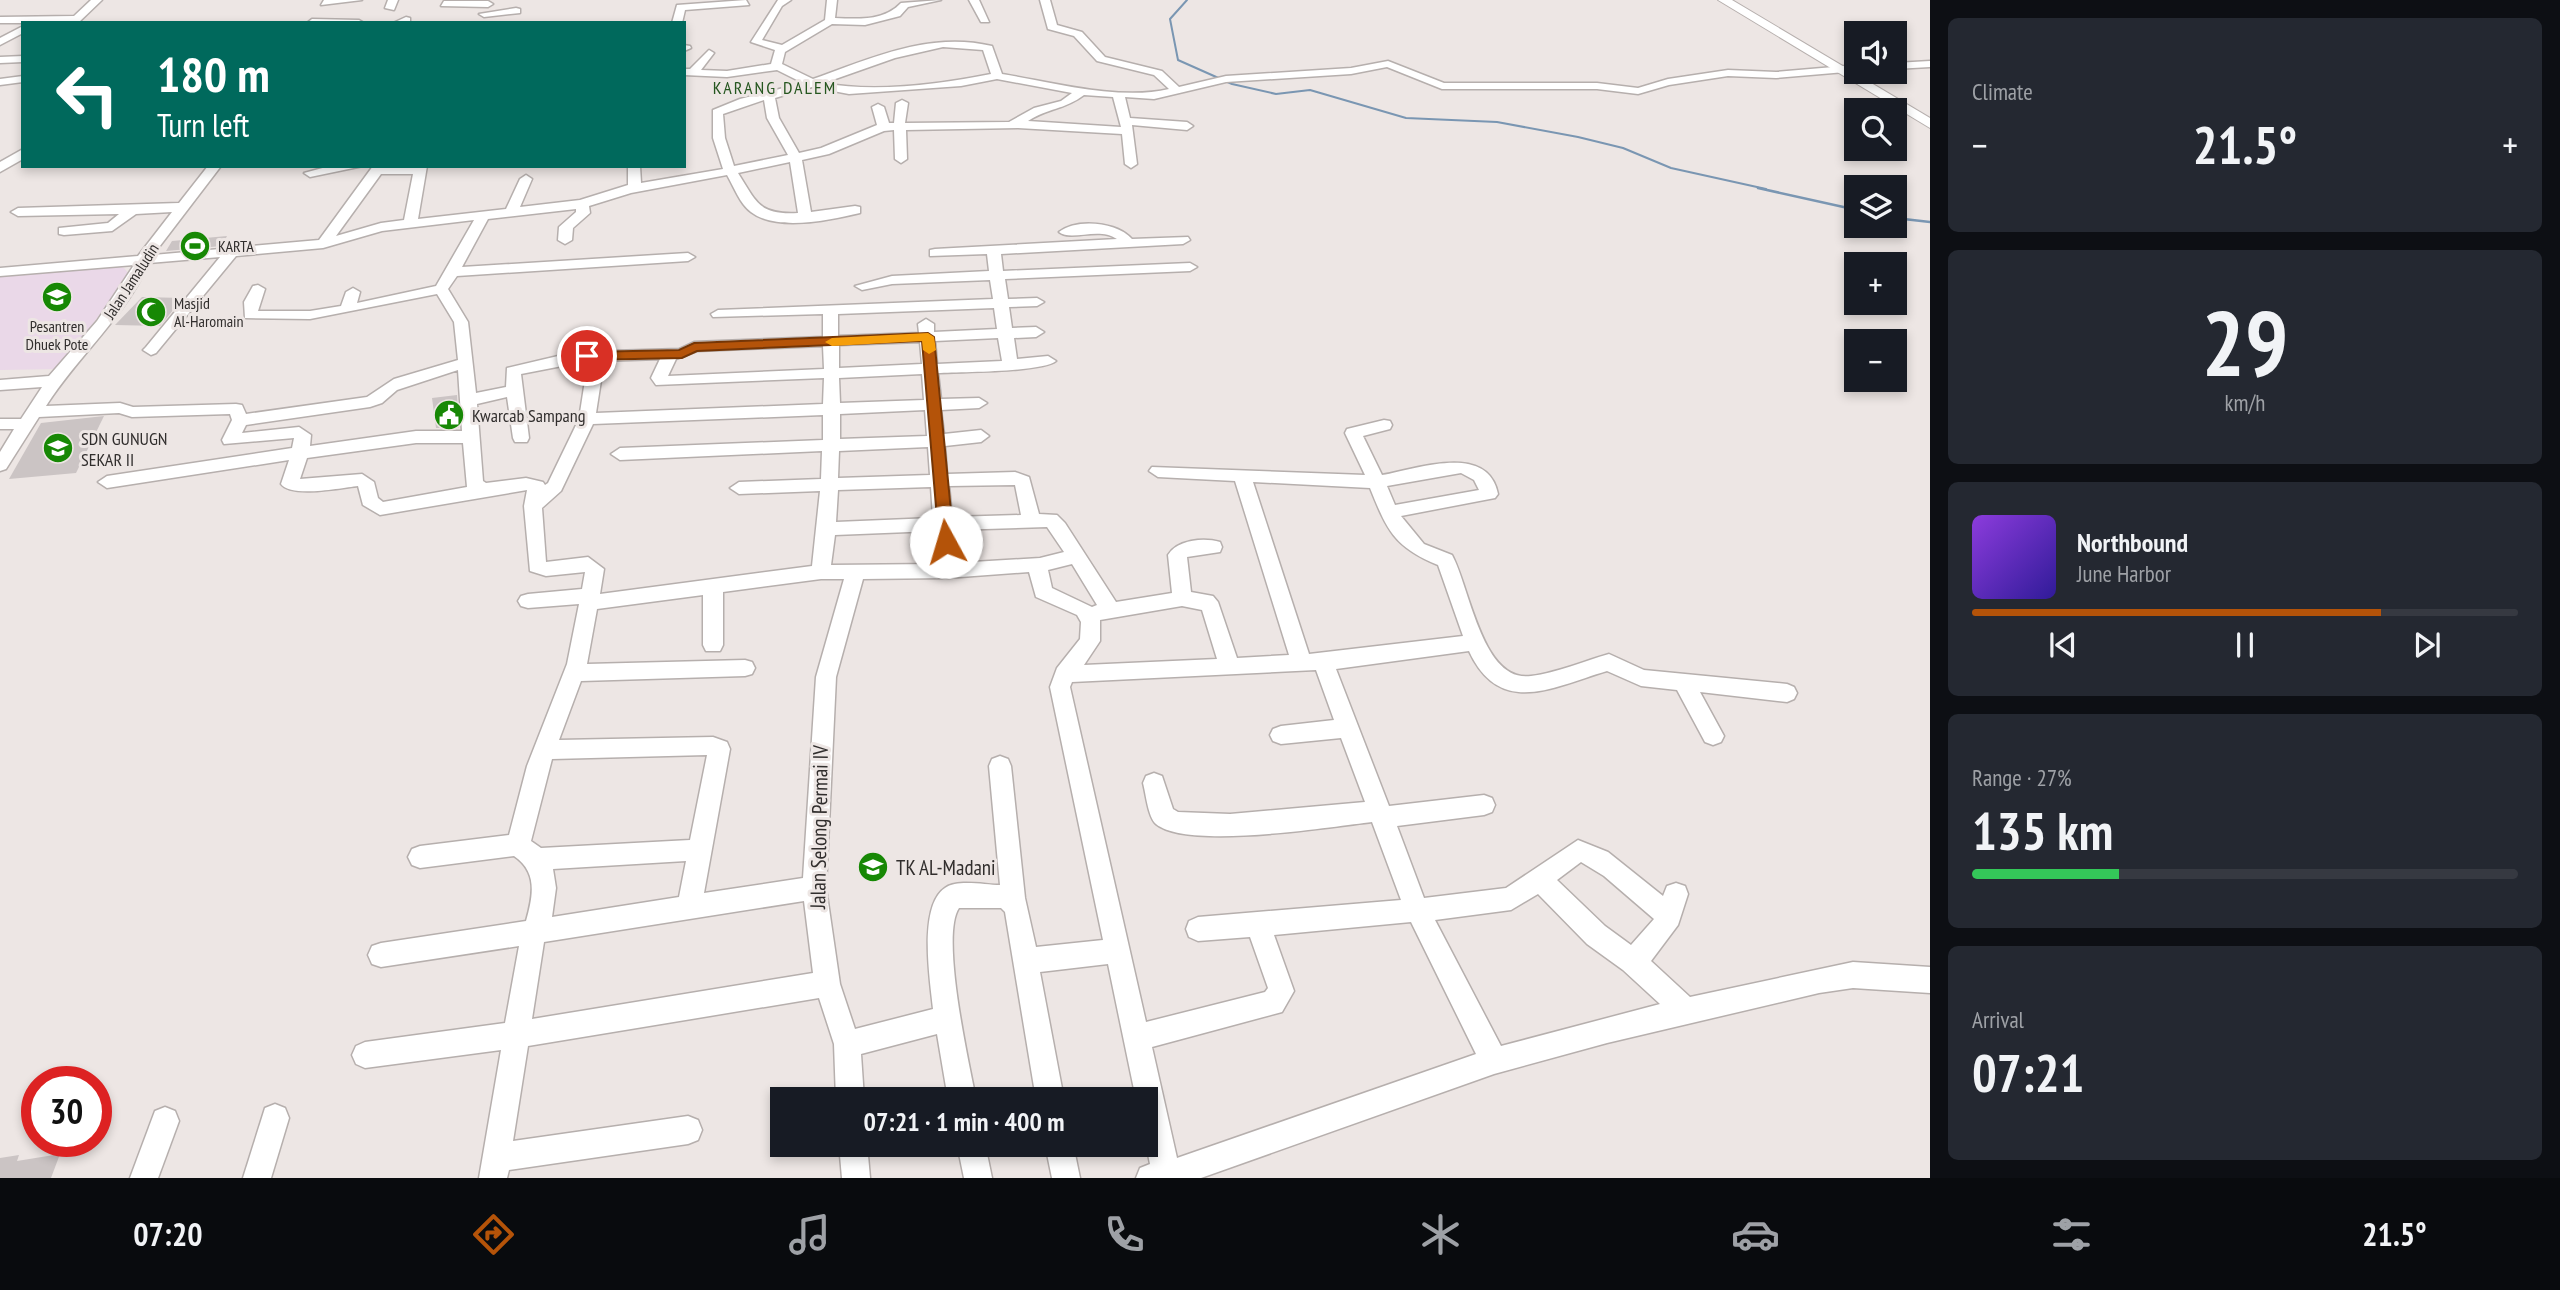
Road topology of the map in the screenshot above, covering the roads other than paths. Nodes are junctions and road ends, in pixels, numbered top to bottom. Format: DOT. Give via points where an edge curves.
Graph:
graph roads {
  1 [pos="97,0"];
  2 [pos="357,0"];
  3 [pos="786,0"];
  4 [pos="832,0"];
  5 [pos="936,0"];
  6 [pos="975,0"];
  7 [pos="1045,0"];
  8 [pos="1724,0"];
  9 [pos="325,1"];
  10 [pos="746,3"];
  11 [pos="444,4"];
  12 [pos="486,10"];
  13 [pos="516,12"];
  14 [pos="985,19"];
  15 [pos="0,20"];
  16 [pos="35,21"];
  17 [pos="74,21"];
  18 [pos="313,21"];
  19 [pos="677,21"];
  20 [pos="830,22"];
  21 [pos="21,30"];
  22 [pos="0,42"];
  23 [pos="782,50"];
  24 [pos="709,53"];
  25 [pos="21,59"];
  26 [pos="0,60"];
  27 [pos="1930,64"];
  28 [pos="1907,65"];
  29 [pos="776,66"];
  30 [pos="1837,68"];
  31 [pos="1844,68"];
  32 [pos="689,72"];
  33 [pos="997,76"];
  34 [pos="21,79"];
  35 [pos="0,82"];
  36 [pos="814,84"];
  37 [pos="1081,91"];
  38 [pos="1177,91"];
  39 [pos="1118,94"];
  40 [pos="769,97"];
  41 [pos="1067,102"];
  42 [pos="902,103"];
  43 [pos="878,107"];
  44 [pos="1018,124"];
  45 [pos="1930,124"];
  46 [pos="899,126"];
  47 [pos="1126,126"];
  48 [pos="1188,126"];
  49 [pos="884,127"];
  50 [pos="1067,127"];
  51 [pos="21,156"];
  52 [pos="795,156"];
  53 [pos="0,157"];
  54 [pos="901,159"];
  55 [pos="1131,164"];
  56 [pos="0,168"];
  57 [pos="214,168"];
  58 [pos="344,168"];
  59 [pos="380,168"];
  60 [pos="421,168"];
  61 [pos="634,168"];
  62 [pos="659,168"];
  63 [pos="731,172"];
  64 [pos="310,173"];
  65 [pos="526,179"];
  66 [pos="661,185"];
  67 [pos="635,188"];
  68 [pos="582,204"];
  69 [pos="185,207"];
  70 [pos="132,209"];
  71 [pos="855,210"];
  72 [pos="18,212"];
  73 [pos="510,214"];
  74 [pos="805,216"];
  75 [pos="482,218"];
  76 [pos="410,226"];
  77 [pos="64,231"];
  78 [pos="1066,232"];
  79 [pos="565,240"];
  80 [pos="1184,240"];
  81 [pos="1128,243"];
  82 [pos="323,244"];
  83 [pos="993,249"];
  84 [pos="232,252"];
  85 [pos="935,253"];
  86 [pos="688,257"];
  87 [pos="142,261"];
  88 [pos="1190,267"];
  89 [pos="0,272"];
  90 [pos="451,272"];
  91 [pos="920,272"];
  92 [pos="998,275"];
  93 [pos="862,286"];
  94 [pos="1039,288"];
  95 [pos="258,289"];
  96 [pos="441,289"];
  97 [pos="353,292"];
  98 [pos="1002,303"];
  99 [pos="924,307"];
  100 [pos="347,310"];
  101 [pos="831,312"];
  102 [pos="718,314"];
  103 [pos="1036,332"];
  104 [pos="1003,333"];
  105 [pos="928,337"];
  106 [pos="831,342"];
  107 [pos="151,350"];
  108 [pos="670,355"];
  109 [pos="597,357"];
  110 [pos="1048,361"];
  111 [pos="465,364"];
  112 [pos="1010,365"];
  113 [pos="931,369"];
  114 [pos="830,374"];
  115 [pos="54,381"];
  116 [pos="0,385"];
  117 [pos="514,390"];
  118 [pos="470,400"];
  119 [pos="979,403"];
  120 [pos="933,404"];
  121 [pos="830,410"];
  122 [pos="28,418"];
  123 [pos="240,419"];
  124 [pos="587,419"];
  125 [pos="0,424"];
  126 [pos="1384,425"];
  127 [pos="981,436"];
  128 [pos="472,437"];
  129 [pos="521,438"];
  130 [pos="935,441"];
  131 [pos="831,446"];
  132 [pos="300,453"];
  133 [pos="620,454"];
  134 [pos="0,465"];
  135 [pos="1158,471"];
  136 [pos="1242,475"];
  137 [pos="107,482"];
  138 [pos="940,482"];
  139 [pos="1377,482"];
  140 [pos="828,487"];
  141 [pos="740,488"];
  142 [pos="483,490"];
  143 [pos="536,497"];
  144 [pos="1389,512"];
  145 [pos="1031,518"];
  146 [pos="944,523"];
  147 [pos="827,529"];
  148 [pos="1213,547"];
  149 [pos="1075,556"];
  150 [pos="1039,565"];
  151 [pos="947,571"];
  152 [pos="821,572"];
  153 [pos="855,572"];
  154 [pos="713,588"];
  155 [pos="591,599"];
  156 [pos="1182,599"];
  157 [pos="528,601"];
  158 [pos="1099,613"];
  159 [pos="1475,642"];
  160 [pos="713,645"];
  161 [pos="1312,662"];
  162 [pos="745,668"];
  163 [pos="1230,668"];
  164 [pos="574,673"];
  165 [pos="1064,674"];
  166 [pos="1684,684"];
  167 [pos="1787,693"];
  168 [pos="1346,728"];
  169 [pos="1281,736"];
  170 [pos="1713,736"];
  171 [pos="544,750"];
  172 [pos="1000,766"];
  173 [pos="1154,783"];
  174 [pos="1483,805"];
  175 [pos="1380,814"];
  176 [pos="699,850"];
  177 [pos="527,852"];
  178 [pos="420,857"];
  179 [pos="1539,878"];
  180 [pos="814,888"];
  181 [pos="1013,901"];
  182 [pos="689,907"];
  183 [pos="1417,910"];
  184 [pos="1257,924"];
  185 [pos="1198,929"];
  186 [pos="535,930"];
  187 [pos="1119,950"];
  188 [pos="381,955"];
  189 [pos="1026,961"];
  190 [pos="1632,961"];
  191 [pos="1930,980"];
  192 [pos="827,984"];
  193 [pos="1686,1011"];
  194 [pos="948,1018"];
  195 [pos="519,1034"];
  196 [pos="1136,1038"];
  197 [pos="847,1044"];
  198 [pos="366,1055"];
  199 [pos="1494,1061"];
  200 [pos="849,1087"];
  201 [pos="960,1087"];
  202 [pos="1049,1087"];
  203 [pos="275,1118"];
  204 [pos="165,1121"];
  205 [pos="688,1130"];
  206 [pos="854,1157"];
  207 [pos="974,1157"];
  208 [pos="1062,1157"];
  209 [pos="496,1167"];
  210 [pos="1161,1177"];
  211 [pos="144,1178"];
  212 [pos="257,1178"];
  213 [pos="856,1178"];
  214 [pos="978,1178"];
  215 [pos="1066,1178"];
  1 -- 17 [label="street"];
  2 -- 9 [label="street"];
  3 -- 23 [label="street" via="778,4 756,42"];
  4 -- 20 [label="street"];
  5 -- 20 [label="street" via="905,5 896,14 865,22"];
  6 -- 14 [label="street"];
  7 -- 38 [label="street" via="1052,26 1078,34 1101,59 1150,69"];
  8 -- 30 [label="main road"];
  9 -- 18 [label="street"];
  10 -- 19 [label="street" via="684,6"];
  11 -- 12 [label="street"];
  12 -- 13 [label="street"];
  15 -- 16 [label="street"];
  16 -- 17 [label="street"];
  20 -- 23 [label="street"];
  21 -- 22 [label="street"];
  23 -- 29 [label="street"];
  24 -- 32 [label="street"];
  25 -- 26 [label="street"];
  27 -- 28 [label="street"];
  29 -- 32 [label="street" via="727,74"];
  29 -- 36 [label="street"];
  30 -- 31 [label="street"];
  30 -- 38 [label="street" via="1776,75 1728,73 1638,91 1597,86 1442,86 1388,64 1221,80"];
  30 -- 45 [label="main road"];
  33 -- 36 [label="street" via="965,82 914,79 849,91"];
  33 -- 36 [label="street" via="991,50 970,44 910,50"];
  33 -- 37 [label="street"];
  34 -- 35 [label="street"];
  36 -- 40 [label="street"];
  37 -- 39 [label="street"];
  37 -- 41 [label="street"];
  38 -- 39 [label="street"];
  39 -- 47 [label="street"];
  40 -- 52 [label="street" via="774,118"];
  40 -- 63 [label="street" via="717,112 720,150"];
  41 -- 44 [label="street" via="1038,110"];
  41 -- 50 [label="street" via="1071,107"];
  42 -- 46 [label="street"];
  43 -- 49 [label="street"];
  44 -- 46 [label="street"];
  44 -- 50 [label="street"];
  46 -- 49 [label="street"];
  46 -- 54 [label="street"];
  47 -- 48 [label="street"];
  47 -- 50 [label="street"];
  47 -- 55 [label="street"];
  49 -- 52 [label="street" via="825,151"];
  51 -- 53 [label="street"];
  51 -- 56 [label="street"];
  52 -- 63 [label="street"];
  52 -- 74 [label="street"];
  57 -- 69 [label="street, Jalan Jamaludin"];
  58 -- 64 [label="street"];
  59 -- 82 [label="street"];
  60 -- 76 [label="street"];
  61 -- 67 [label="street"];
  62 -- 66 [label="street"];
  63 -- 66 [label="street"];
  63 -- 74 [label="street" via="746,200 760,213"];
  65 -- 73 [label="street"];
  66 -- 67 [label="street"];
  67 -- 68 [label="street"];
  68 -- 73 [label="street"];
  68 -- 79 [label="street" via="583,213 566,227"];
  69 -- 70 [label="street"];
  69 -- 87 [label="street, Jalan Jamaludin"];
  70 -- 72 [label="street"];
  70 -- 77 [label="street" via="112,227"];
  71 -- 74 [label="street"];
  73 -- 75 [label="street"];
  75 -- 76 [label="street"];
  75 -- 90 [label="street"];
  76 -- 82 [label="street" via="381,227"];
  78 -- 81 [label="street" via="1106,229 1119,232"];
  80 -- 81 [label="street"];
  81 -- 83 [label="street"];
  82 -- 84 [label="street"];
  83 -- 85 [label="street"];
  83 -- 92 [label="street"];
  84 -- 87 [label="street"];
  84 -- 107 [label="street"];
  86 -- 90 [label="street"];
  87 -- 89 [label="street"];
  87 -- 115 [label="street, Jalan Jamaludin" via="102,324"];
  88 -- 94 [label="street"];
  90 -- 96 [label="street"];
  91 -- 92 [label="street"];
  91 -- 93 [label="street"];
  91 -- 99 [label="street"];
  92 -- 94 [label="street"];
  92 -- 98 [label="street"];
  94 -- 98 [label="street"];
  95 -- 100 [label="street" via="250,315"];
  96 -- 100 [label="street"];
  96 -- 111 [label="street" via="461,322"];
  97 -- 100 [label="street"];
  98 -- 99 [label="street"];
  98 -- 104 [label="street"];
  99 -- 101 [label="street"];
  99 -- 105 [label="street"];
  101 -- 102 [label="street"];
  101 -- 106 [label="street"];
  103 -- 104 [label="street"];
  104 -- 105 [label="street"];
  104 -- 112 [label="street"];
  105 -- 106 [label="street"];
  105 -- 113 [label="street"];
  106 -- 108 [label="street" via="694,347"];
  106 -- 114 [label="street"];
  108 -- 109 [label="street"];
  108 -- 114 [label="street" via="659,374 662,381"];
  109 -- 117 [label="street" via="575,357 513,371"];
  109 -- 124 [label="street"];
  110 -- 112 [label="street"];
  111 -- 118 [label="street"];
  111 -- 123 [label="street" via="393,386 370,402"];
  112 -- 113 [label="street"];
  113 -- 114 [label="street"];
  113 -- 120 [label="street"];
  114 -- 121 [label="street"];
  115 -- 116 [label="street"];
  115 -- 122 [label="street, Jalan Jamaludin"];
  117 -- 118 [label="street"];
  117 -- 129 [label="street"];
  118 -- 128 [label="street"];
  119 -- 120 [label="street"];
  120 -- 121 [label="street"];
  120 -- 130 [label="street"];
  121 -- 124 [label="street"];
  121 -- 131 [label="street"];
  122 -- 123 [label="street" via="120,408 132,412 207,408 236,410"];
  122 -- 125 [label="street"];
  122 -- 134 [label="street, Jalan Jamaludin"];
  123 -- 132 [label="street" via="229,438 233,442 299,432 303,435"];
  124 -- 143 [label="street" via="551,492"];
  126 -- 139 [label="street" via="1353,433"];
  127 -- 130 [label="street"];
  128 -- 132 [label="street" via="416,437"];
  128 -- 142 [label="street" via="474,483"];
  130 -- 131 [label="street"];
  130 -- 138 [label="street"];
  131 -- 133 [label="street"];
  131 -- 140 [label="street"];
  132 -- 137 [label="street"];
  132 -- 142 [label="street" via="290,484 362,480 368,486 369,501 380,509"];
  135 -- 136 [label="street"];
  136 -- 139 [label="street"];
  136 -- 161 [label="street"];
  138 -- 140 [label="street"];
  138 -- 145 [label="street" via="1023,481"];
  138 -- 146 [label="street"];
  139 -- 144 [label="street"];
  139 -- 144 [label="street" via="1461,467 1482,477 1489,489 1489,494"];
  140 -- 141 [label="street"];
  140 -- 147 [label="street"];
  142 -- 143 [label="street" via="535,484"];
  143 -- 155 [label="street" via="537,566 591,564 595,569"];
  144 -- 159 [label="street" via="1417,549 1442,557 1447,564"];
  145 -- 146 [label="street"];
  145 -- 149 [label="street" via="1051,520"];
  146 -- 147 [label="street"];
  146 -- 151 [label="street"];
  147 -- 152 [label="street"];
  148 -- 156 [label="street" via="1177,555"];
  149 -- 150 [label="street"];
  149 -- 158 [label="street"];
  150 -- 151 [label="street"];
  150 -- 158 [label="street" via="1042,592"];
  151 -- 153 [label="street"];
  152 -- 153 [label="street"];
  152 -- 154 [label="street"];
  153 -- 180 [label="street, Jalan Selong Permai IV" via="825,689"];
  154 -- 155 [label="street"];
  154 -- 160 [label="street"];
  155 -- 157 [label="street"];
  155 -- 164 [label="street"];
  156 -- 158 [label="street"];
  156 -- 163 [label="street" via="1206,601 1211,607"];
  158 -- 165 [label="street" via="1089,645"];
  159 -- 161 [label="street" via="1377,658"];
  159 -- 166 [label="street" via="1487,666 1521,687 1609,662 1641,678"];
  161 -- 163 [label="street"];
  161 -- 168 [label="street"];
  162 -- 164 [label="street"];
  163 -- 165 [label="street"];
  164 -- 171 [label="street"];
  165 -- 187 [label="street" via="1062,700"];
  166 -- 167 [label="street"];
  166 -- 170 [label="street"];
  168 -- 169 [label="street"];
  168 -- 175 [label="street"];
  171 -- 176 [label="street" via="719,749"];
  171 -- 177 [label="street" via="524,815"];
  172 -- 181 [label="street"];
  173 -- 175 [label="street" via="1163,816 1174,824 1245,825"];
  174 -- 175 [label="street"];
  175 -- 183 [label="street"];
  176 -- 177 [label="street"];
  176 -- 182 [label="street"];
  177 -- 178 [label="street"];
  177 -- 186 [label="street" via="542,872 542,912"];
  179 -- 183 [label="street" via="1511,899"];
  179 -- 190 [label="street" via="1596,935"];
  179 -- 190 [label="street" via="1578,851 1587,852 1673,905 1658,938"];
  180 -- 182 [label="street"];
  180 -- 192 [label="street, Jalan Selong Permai IV"];
  181 -- 189 [label="street"];
  181 -- 194 [label="street" via="1006,897 947,899 940,929"];
  182 -- 186 [label="street"];
  183 -- 184 [label="street"];
  183 -- 199 [label="street"];
  184 -- 185 [label="street"];
  184 -- 196 [label="street" via="1278,976 1281,991 1273,1003"];
  186 -- 188 [label="street"];
  186 -- 195 [label="street"];
  187 -- 189 [label="street"];
  187 -- 196 [label="street"];
  189 -- 202 [label="street"];
  190 -- 193 [label="street"];
  191 -- 193 [label="street" via="1853,975"];
  192 -- 195 [label="street"];
  192 -- 197 [label="street, Jalan Selong Permai IV"];
  193 -- 199 [label="street"];
  194 -- 197 [label="street"];
  194 -- 201 [label="street"];
  195 -- 198 [label="street"];
  195 -- 209 [label="street"];
  196 -- 210 [label="street"];
  197 -- 200 [label="street, Jalan Selong Permai IV"];
  199 -- 210 [label="street"];
  203 -- 212 [label="street"];
  204 -- 211 [label="street"];
  205 -- 209 [label="street"];
  206 -- 213 [label="street"];
  207 -- 214 [label="street"];
  208 -- 215 [label="street"];
}
